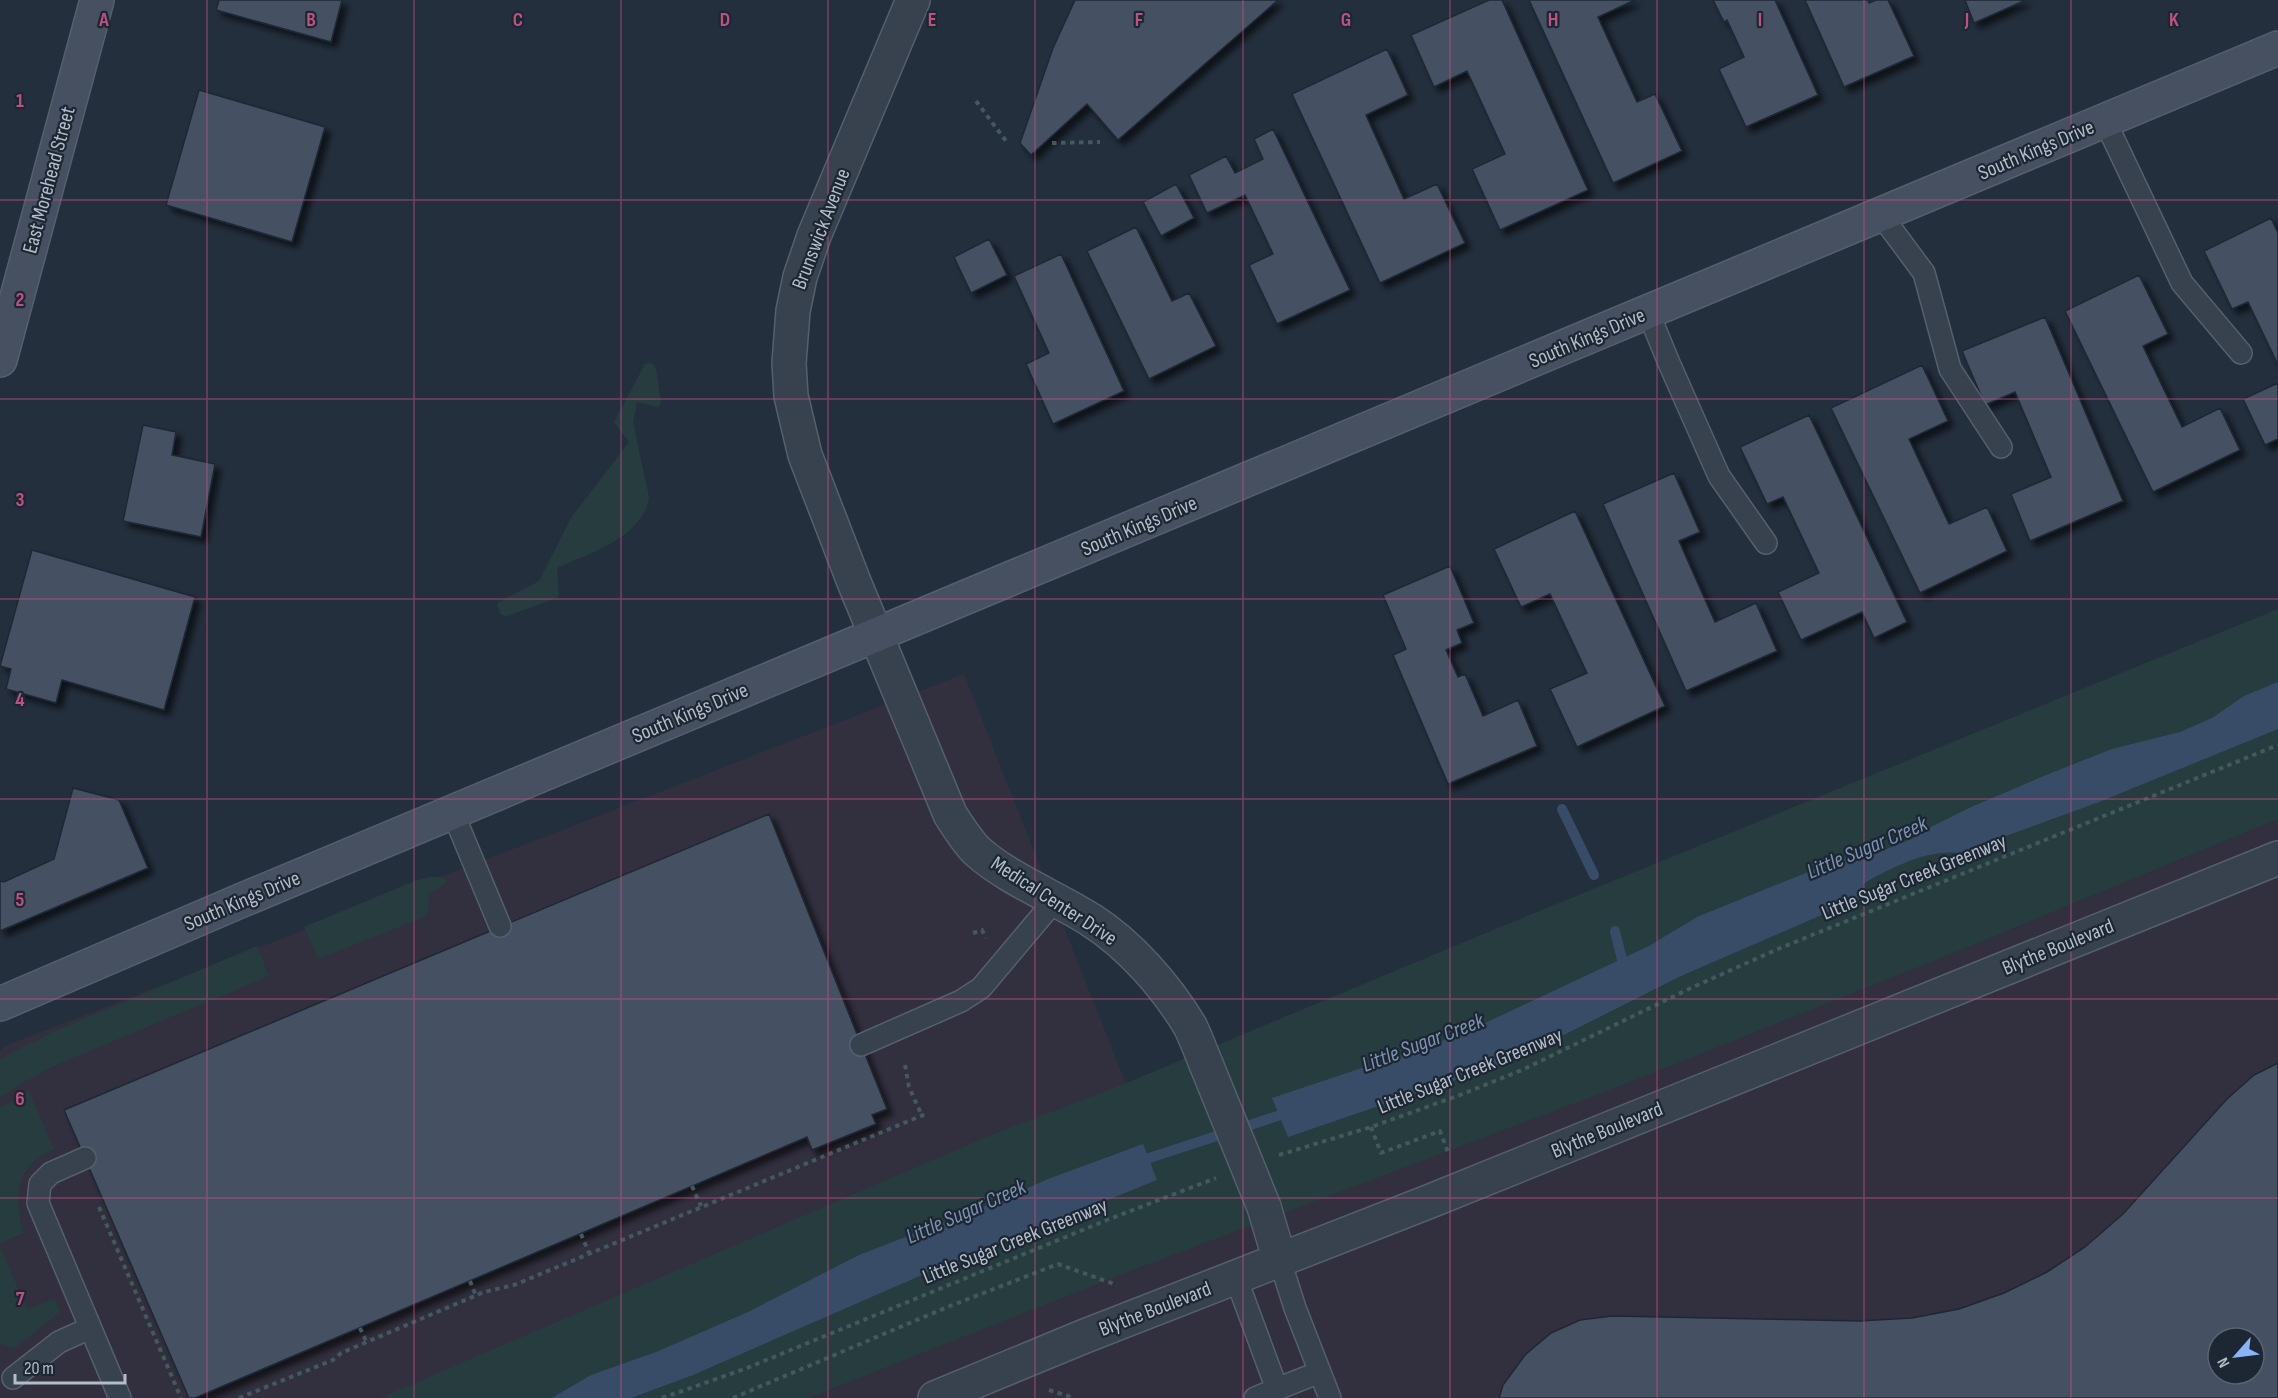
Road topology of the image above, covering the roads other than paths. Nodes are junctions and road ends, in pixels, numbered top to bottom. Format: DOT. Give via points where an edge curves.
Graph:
graph roads {
  1 [pos="97,0"];
  2 [pos="913,0"];
  3 [pos="2278,48"];
  4 [pos="2105,121"];
  5 [pos="1881,215"];
  6 [pos="1648,312"];
  7 [pos="2241,353"];
  8 [pos="0,360"];
  9 [pos="2001,447"];
  10 [pos="1766,543"];
  11 [pos="876,635"];
  12 [pos="453,813"];
  13 [pos="2278,858"];
  14 [pos="1056,899"];
  15 [pos="500,926"];
  16 [pos="0,1004"];
  17 [pos="861,1045"];
  18 [pos="85,1158"];
  19 [pos="1280,1261"];
  20 [pos="1236,1278"];
  21 [pos="90,1328"];
  22 [pos="1320,1372"];
  23 [pos="13,1378"];
  24 [pos="1277,1389"];
  25 [pos="120,1398"];
  26 [pos="935,1398"];
  27 [pos="1255,1398"];
  28 [pos="1330,1398"];
  1 -- 8 [label="street, East Morehead Street"];
  2 -- 11 [label="street, Brunswick Avenue" via="811,246 800,277 790,334 791,396 800,436"];
  3 -- 4 [label="street, South Kings Drive"];
  4 -- 5 [label="street, South Kings Drive"];
  4 -- 7 [label="lane" via="2182,283"];
  5 -- 6 [label="street, South Kings Drive"];
  5 -- 9 [label="lane" via="1924,273 1950,369"];
  6 -- 10 [label="lane" via="1719,476"];
  6 -- 11 [label="street, South Kings Drive"];
  11 -- 12 [label="street, South Kings Drive"];
  11 -- 14 [label="street, Medical Center Drive" via="950,814 963,836 1004,870"];
  12 -- 15 [label="lane"];
  12 -- 16 [label="street, South Kings Drive"];
  13 -- 19 [label="street, Blythe Boulevard"];
  14 -- 17 [label="lane" via="981,988 961,1001"];
  14 -- 19 [label="street, Medical Center Drive, bridge" via="1124,946 1160,984 1190,1027 1264,1207"];
  18 -- 21 [label="lane" via="51,1173 40,1184 38,1203"];
  19 -- 20 [label="street, Blythe Boulevard"];
  19 -- 22 [label="lane"];
  20 -- 24 [label="lane"];
  20 -- 26 [label="street, Blythe Boulevard"];
  21 -- 23 [label="lane" via="59,1342"];
  21 -- 25 [label="lane"];
  22 -- 24 [label="lane"];
  22 -- 28 [label="lane"];
  24 -- 27 [label="lane"];
}
